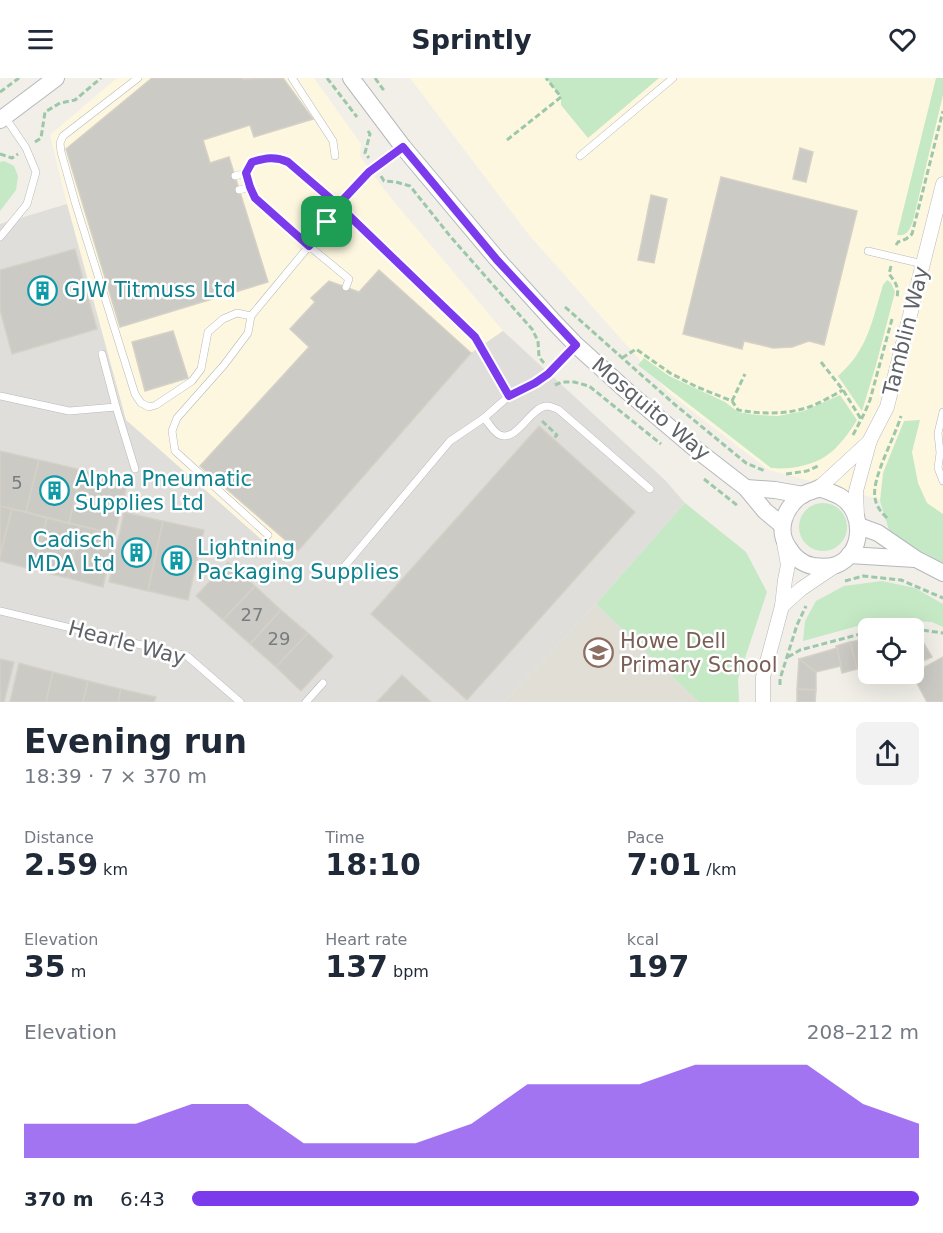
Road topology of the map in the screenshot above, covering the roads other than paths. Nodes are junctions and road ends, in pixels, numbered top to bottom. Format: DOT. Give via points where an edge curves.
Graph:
graph roads {
  1 [pos="56,78"];
  2 [pos="138,78"];
  3 [pos="292,78"];
  4 [pos="351,78"];
  5 [pos="674,78"];
  6 [pos="3,119"];
  7 [pos="403,147"];
  8 [pos="335,156"];
  9 [pos="580,156"];
  10 [pos="246,173"];
  11 [pos="235,176"];
  12 [pos="943,184"];
  13 [pos="250,187"];
  14 [pos="239,190"];
  15 [pos="338,205"];
  16 [pos="0,237"];
  17 [pos="309,246"];
  18 [pos="868,251"];
  19 [pos="922,264"];
  20 [pos="346,287"];
  21 [pos="250,316"];
  22 [pos="576,345"];
  23 [pos="102,354"];
  24 [pos="0,396"];
  25 [pos="509,396"];
  26 [pos="116,407"];
  27 [pos="943,411"];
  28 [pos="484,418"];
  29 [pos="870,440"];
  30 [pos="942,453"];
  31 [pos="135,469"];
  32 [pos="943,481"];
  33 [pos="746,488"];
  34 [pos="650,489"];
  35 [pos="819,489"];
  36 [pos="803,495"];
  37 [pos="858,521"];
  38 [pos="783,533"];
  39 [pos="268,535"];
  40 [pos="916,559"];
  41 [pos="843,560"];
  42 [pos="344,567"];
  43 [pos="943,573"];
  44 [pos="782,606"];
  45 [pos="0,611"];
  46 [pos="323,683"];
  47 [pos="240,702"];
  48 [pos="306,702"];
  49 [pos="763,702"];
  1 -- 6 [label="street"];
  2 -- 21 [label="lane" via="63,136 60,143 75,202 141,404 156,405 192,381 201,369 208,332 223,319 237,313"];
  3 -- 8 [label="lane" via="333,141"];
  4 -- 7 [label="street, Mosquito Way"];
  5 -- 9 [label="lane"];
  6 -- 16 [label="lane" via="26,148 36,172 27,204"];
  7 -- 15 [label="lane" via="369,172"];
  7 -- 22 [label="street, Mosquito Way" via="497,260"];
  10 -- 11 [label="lane"];
  10 -- 13 [label="lane"];
  10 -- 15 [label="lane" via="252,162 280,159"];
  12 -- 19 [label="street, Tamblin Way"];
  13 -- 14 [label="lane"];
  13 -- 17 [label="lane" via="255,198"];
  15 -- 17 [label="lane"];
  15 -- 25 [label="lane" via="475,337"];
  17 -- 20 [label="lane" via="349,279"];
  17 -- 21 [label="lane"];
  18 -- 19 [label="lane"];
  19 -- 29 [label="street, Tamblin Way" via="886,407"];
  21 -- 39 [label="lane" via="248,333 177,418 172,431 175,451"];
  22 -- 25 [label="lane" via="548,374"];
  22 -- 33 [label="street, Mosquito Way"];
  23 -- 26 [label="lane"];
  24 -- 26 [label="lane" via="69,411"];
  25 -- 28 [label="lane"];
  26 -- 31 [label="lane"];
  27 -- 30 [label="lane" via="938,433"];
  28 -- 34 [label="lane" via="497,434 504,436 514,433 540,408 559,410"];
  28 -- 42 [label="lane" via="450,441"];
  29 -- 35 [label="street, Tamblin Way"];
  29 -- 37 [label="street, Tamblin Way" via="856,491"];
  30 -- 32 [label="lane" via="938,468"];
  33 -- 36 [label="street"];
  33 -- 38 [label="street, Mosquito Way"];
  35 -- 36 [label="street"];
  35 -- 37 [label="street" via="843,498 852,506"];
  36 -- 38 [label="street" via="788,509"];
  37 -- 40 [label="street"];
  37 -- 41 [label="street" via="857,541"];
  38 -- 41 [label="street" via="793,556 805,565 821,568"];
  38 -- 44 [label="street" via="788,565"];
  40 -- 41 [label="street"];
  40 -- 43 [label="street"];
  41 -- 44 [label="street"];
  44 -- 49 [label="street" via="763,676"];
  45 -- 47 [label="lane, Hearle Way" via="187,656"];
  46 -- 48 [label="lane"];
}
